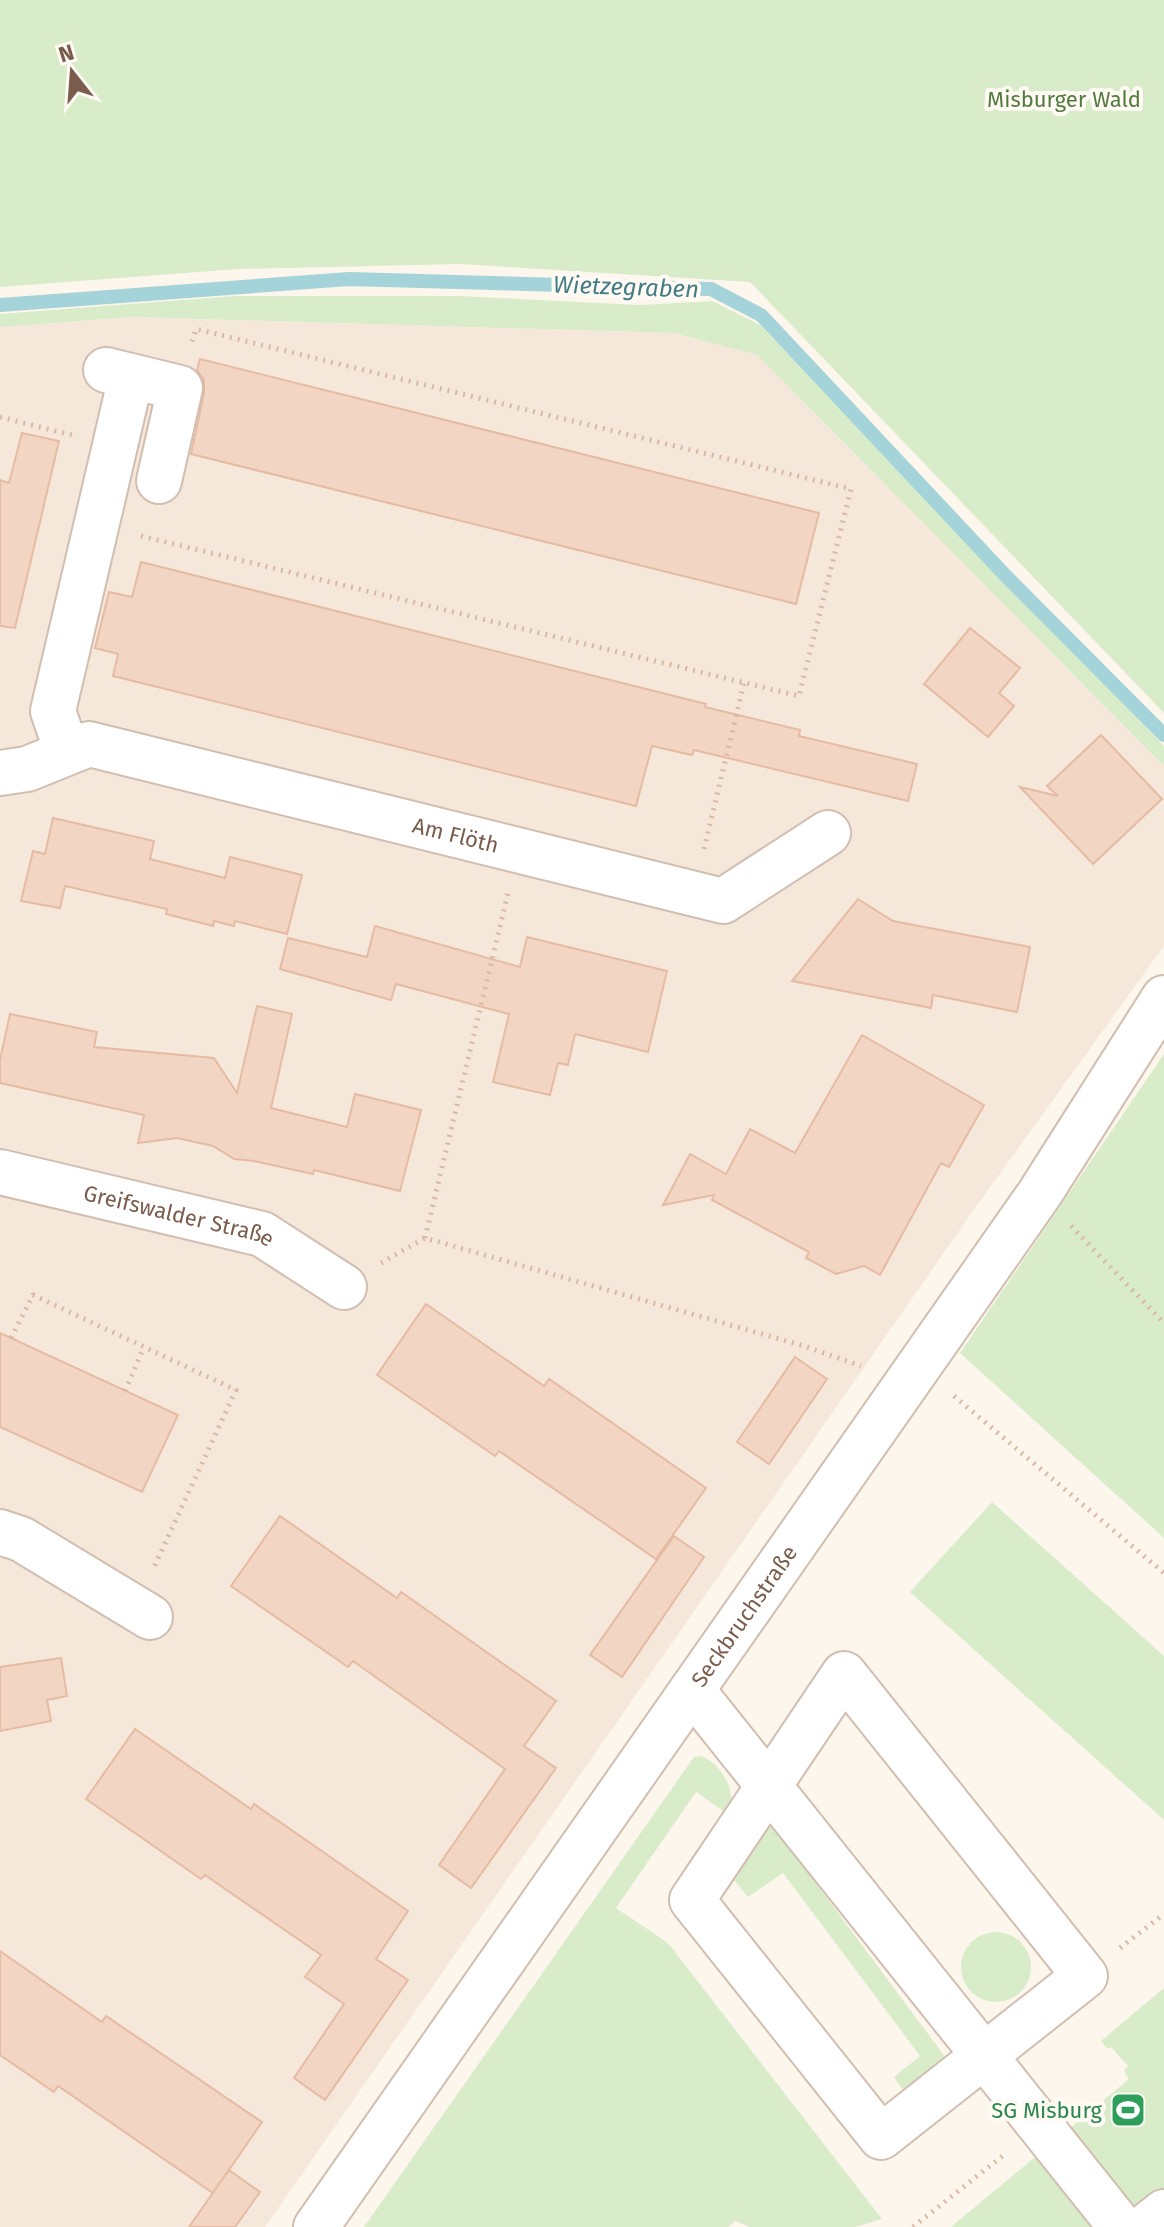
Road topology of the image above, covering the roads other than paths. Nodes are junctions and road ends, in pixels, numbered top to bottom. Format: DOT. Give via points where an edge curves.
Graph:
graph roads {
  1 [pos="159,481"];
  2 [pos="67,752"];
  3 [pos="0,773"];
  4 [pos="828,833"];
  5 [pos="1164,998"];
  6 [pos="0,1172"];
  7 [pos="344,1287"];
  8 [pos="0,1532"];
  9 [pos="142,1612"];
  10 [pos="692,1690"];
  11 [pos="768,1785"];
  12 [pos="984,2055"];
  13 [pos="1164,2212"];
  14 [pos="316,2227"];
  15 [pos="1121,2227"];
  16 [pos="1145,2227"];
  1 -- 2 [label="street" via="180,388 119,374 116,446 53,711"];
  2 -- 3 [label="street, Am Flöth" via="27,769"];
  2 -- 4 [label="street, Am Flöth" via="89,744 723,901"];
  5 -- 10 [label="street, Seckbruchstraße" via="1040,1193"];
  6 -- 7 [label="street, Greifswalder Straße" via="262,1234"];
  8 -- 9 [label="street" via="21,1539"];
  10 -- 11 [label="street"];
  10 -- 14 [label="street, Seckbruchstraße"];
  11 -- 12 [label="street"];
  11 -- 12 [label="street" via="692,1900 881,2137"];
  11 -- 12 [label="street" via="844,1674 1085,1976"];
  12 -- 15 [label="street"];
  13 -- 16 [label="street"];
}
